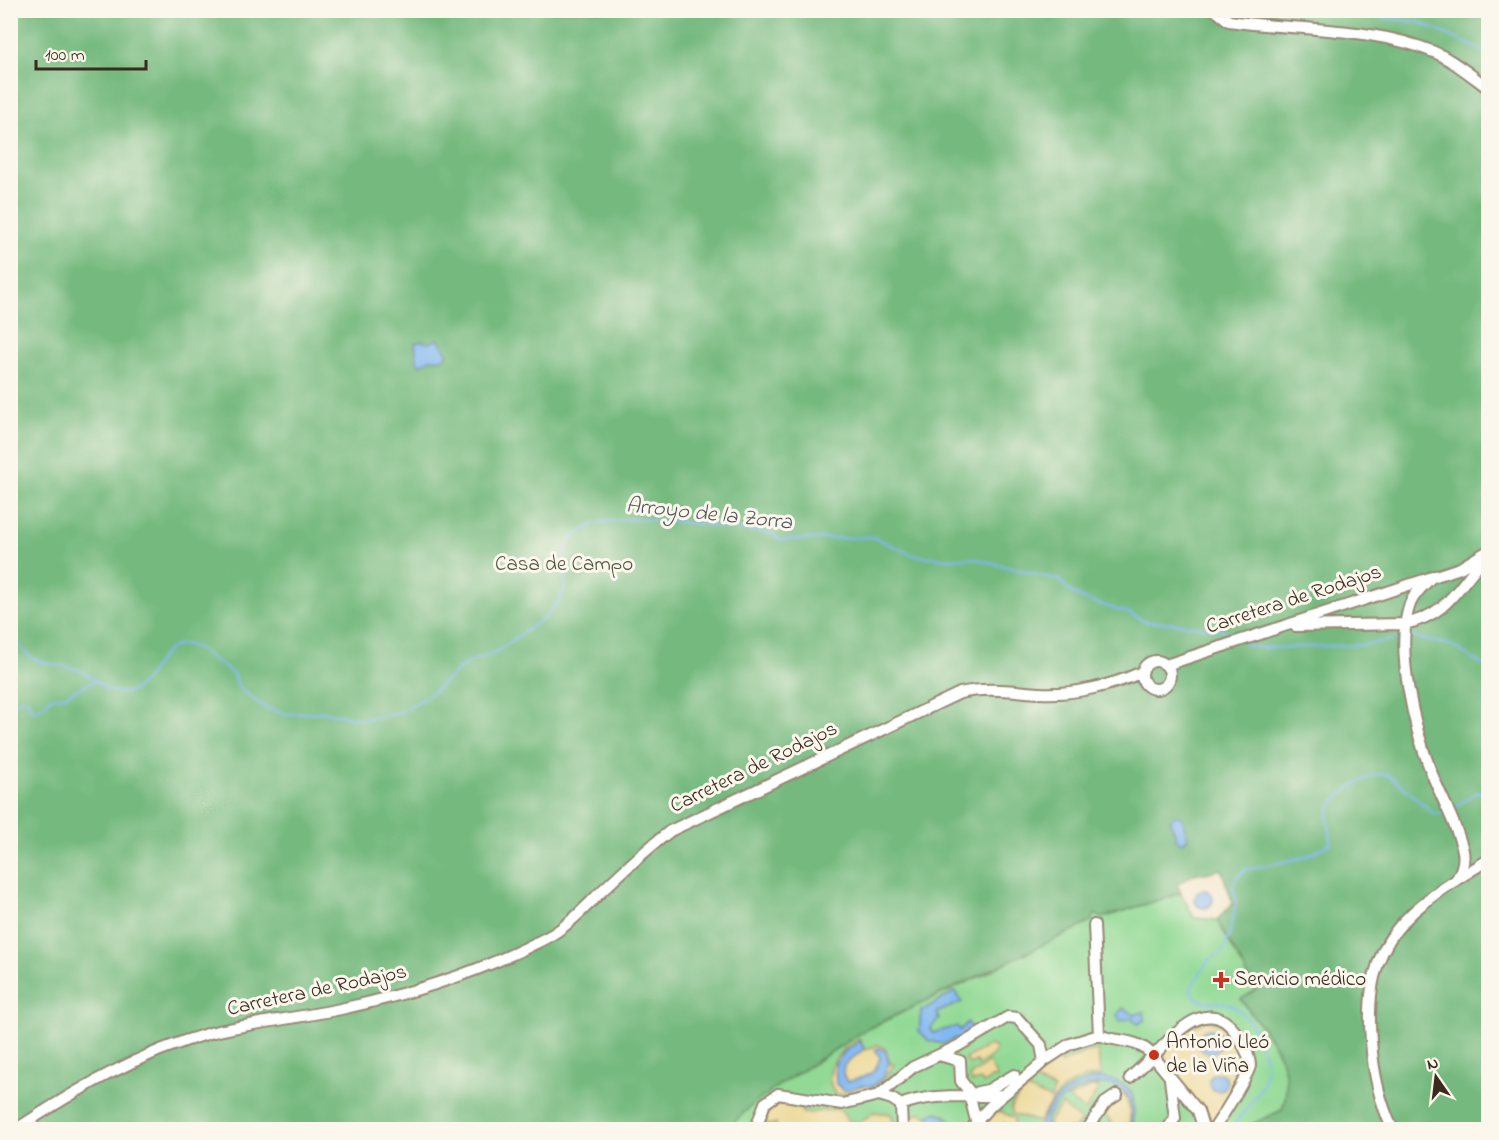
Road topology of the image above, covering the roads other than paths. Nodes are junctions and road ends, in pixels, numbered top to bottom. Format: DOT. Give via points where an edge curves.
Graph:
graph roads {
  1 [pos="1215,10"];
  2 [pos="1488,88"];
  3 [pos="1488,552"];
  4 [pos="1435,574"];
  5 [pos="1404,624"];
  6 [pos="1279,627"];
  7 [pos="1166,665"];
  8 [pos="1142,672"];
  9 [pos="1463,854"];
  10 [pos="1488,860"];
  11 [pos="1473,870"];
  12 [pos="1455,882"];
  13 [pos="1095,925"];
  14 [pos="1099,1035"];
  15 [pos="1041,1046"];
  16 [pos="1059,1050"];
  17 [pos="939,1054"];
  18 [pos="1153,1056"];
  19 [pos="1044,1061"];
  20 [pos="1014,1075"];
  21 [pos="1130,1077"];
  22 [pos="1169,1078"];
  23 [pos="879,1095"];
  24 [pos="1003,1095"];
  25 [pos="1116,1095"];
  26 [pos="972,1096"];
  27 [pos="901,1105"];
  28 [pos="973,1125"];
  29 [pos="15,1130"];
  30 [pos="755,1130"];
  31 [pos="902,1130"];
  32 [pos="1087,1130"];
  33 [pos="1167,1130"];
  34 [pos="1204,1130"];
  35 [pos="1213,1130"];
  36 [pos="1393,1130"];
  1 -- 2 [label="street" via="1229,21 1405,42 1437,53"];
  3 -- 4 [label="street, Carretera de Rodajos" via="1460,568"];
  3 -- 5 [label="street" via="1451,600 1435,614"];
  4 -- 5 [label="street" via="1418,590"];
  4 -- 6 [label="street, Carretera de Rodajos"];
  5 -- 6 [label="street"];
  5 -- 9 [label="street" via="1414,720"];
  6 -- 7 [label="street, Carretera de Rodajos"];
  7 -- 8 [label="street" via="1150,662"];
  7 -- 8 [label="street" via="1169,680 1160,688 1147,685"];
  8 -- 29 [label="street, Carretera de Rodajos" via="1067,693 991,689 960,693 669,831 567,925 526,947 439,983 344,1008 209,1034 158,1052 73,1091"];
  9 -- 10 [label="street" via="1477,863"];
  9 -- 11 [label="street" via="1468,868"];
  9 -- 12 [label="street"];
  10 -- 11 [label="street"];
  11 -- 12 [label="street"];
  12 -- 36 [label="street" via="1407,917 1392,935 1380,956 1370,990 1372,1056"];
  13 -- 14 [label="street"];
  14 -- 16 [label="street"];
  14 -- 18 [label="street" via="1147,1048"];
  15 -- 16 [label="street"];
  15 -- 17 [label="street" via="1017,1018 1008,1017"];
  15 -- 19 [label="street"];
  16 -- 19 [label="street"];
  17 -- 23 [label="street" via="913,1067"];
  17 -- 26 [label="street" via="960,1061 961,1081"];
  18 -- 21 [label="street"];
  18 -- 22 [label="street"];
  18 -- 35 [label="street" via="1190,1021 1216,1018 1233,1029 1250,1065"];
  19 -- 24 [label="street"];
  20 -- 26 [label="street"];
  22 -- 33 [label="street" via="1174,1118"];
  22 -- 34 [label="street" via="1198,1111"];
  23 -- 27 [label="street"];
  23 -- 30 [label="street" via="851,1104 778,1094 765,1104"];
  24 -- 26 [label="street"];
  24 -- 28 [label="street"];
  25 -- 32 [label="street" via="1105,1102"];
  26 -- 27 [label="street" via="922,1099"];
  26 -- 28 [label="street"];
  27 -- 31 [label="street"];
}
